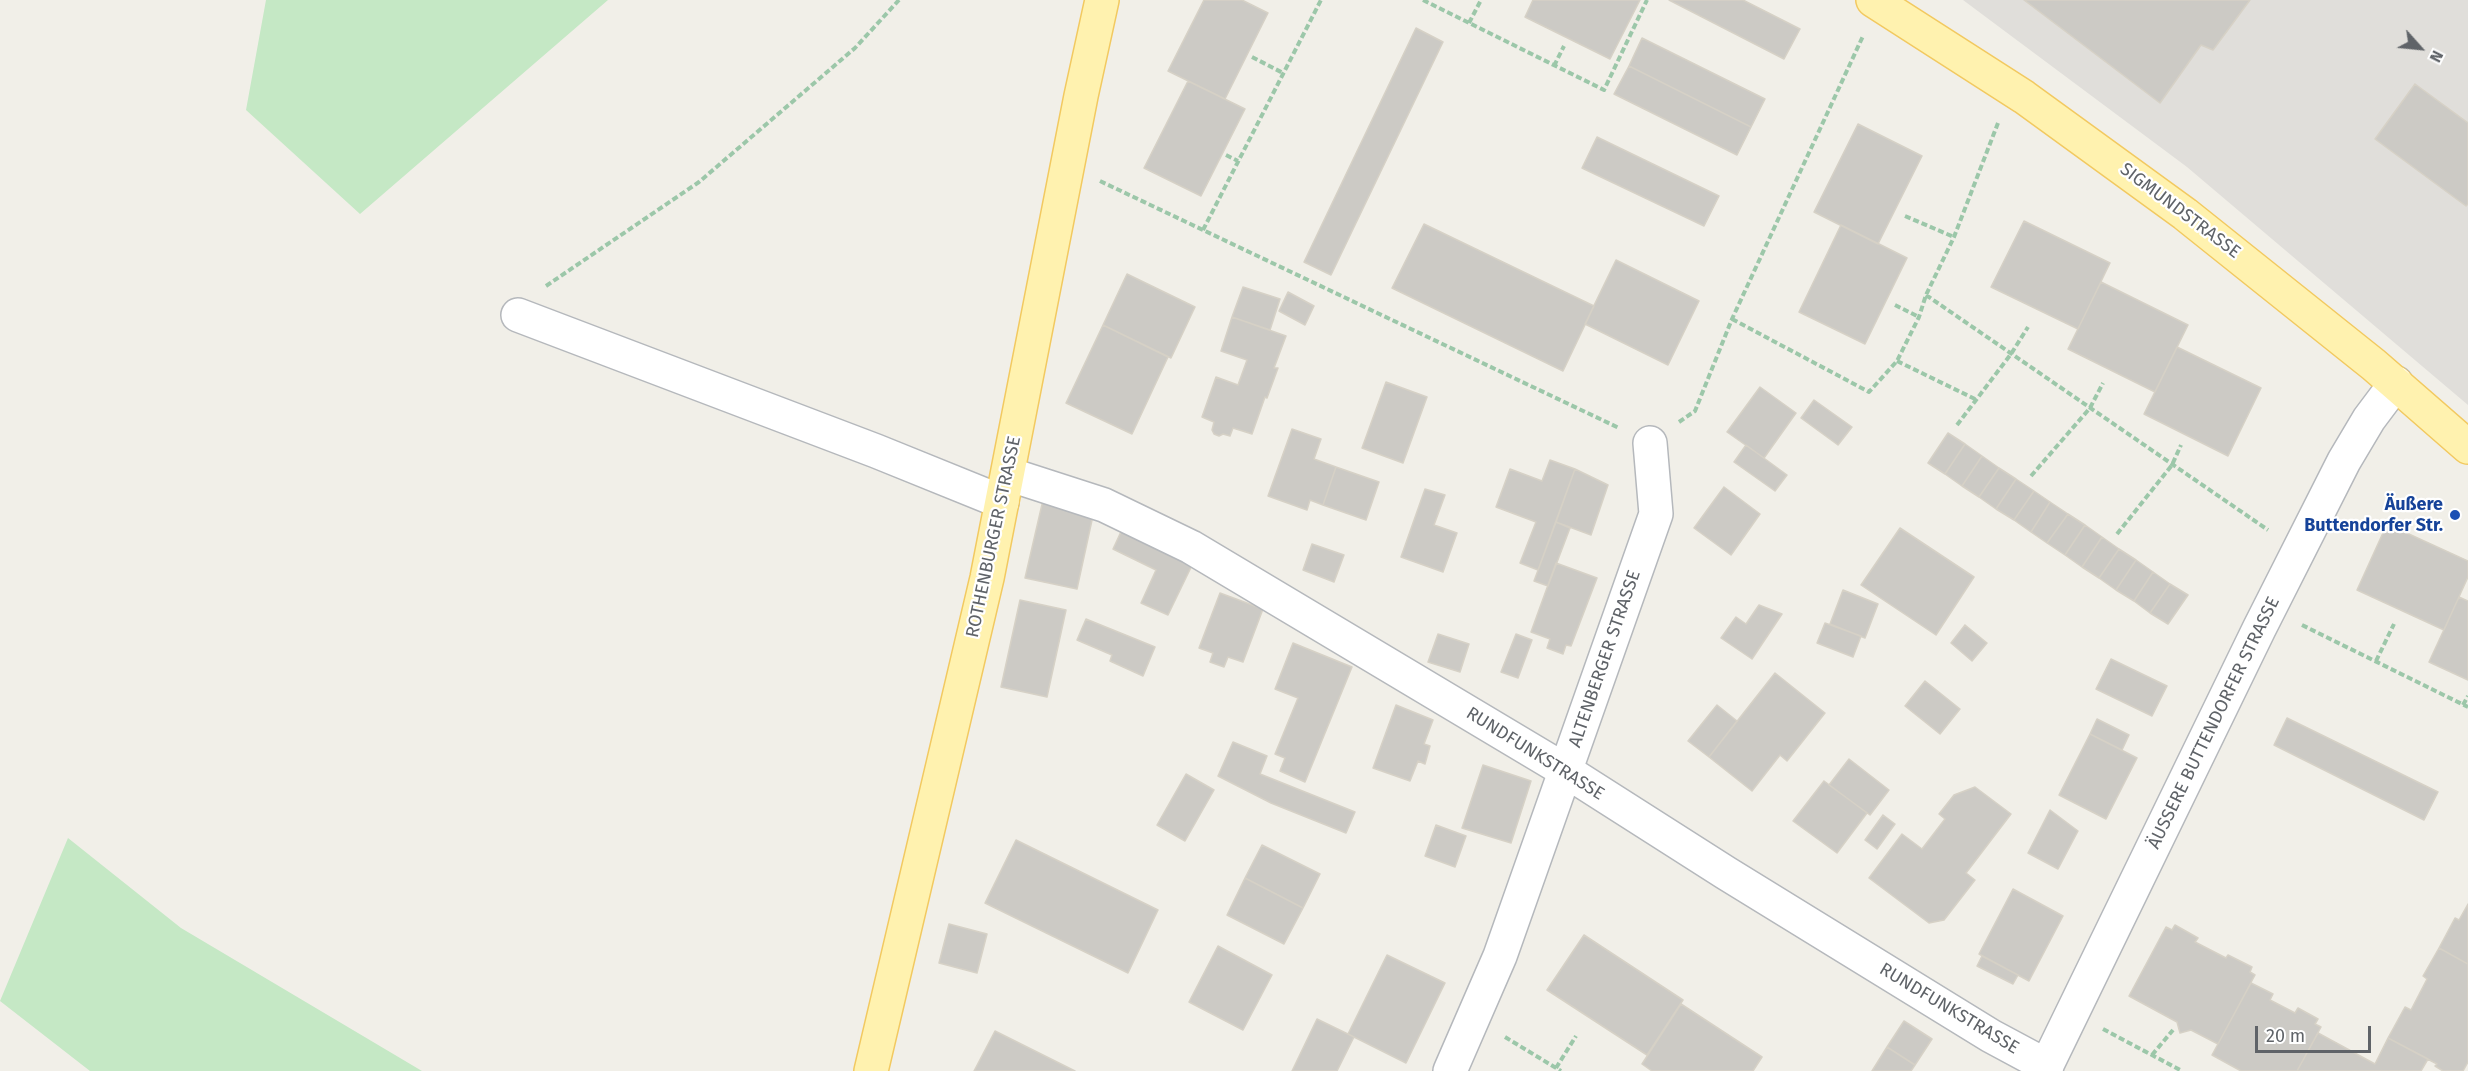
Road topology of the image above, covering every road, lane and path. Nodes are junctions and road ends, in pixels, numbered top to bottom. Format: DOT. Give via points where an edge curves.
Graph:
graph roads {
  1 [pos="898,0"];
  2 [pos="1102,0"];
  3 [pos="1321,0"];
  4 [pos="1423,0"];
  5 [pos="1481,0"];
  6 [pos="1647,0"];
  7 [pos="1875,1"];
  8 [pos="1469,24"];
  9 [pos="1564,46"];
  10 [pos="1252,57"];
  11 [pos="1554,66"];
  12 [pos="1284,73"];
  13 [pos="2024,97"];
  14 [pos="1226,155"];
  15 [pos="1238,161"];
  16 [pos="1067,165"];
  17 [pos="1905,216"];
  18 [pos="1203,230"];
  19 [pos="1954,237"];
  20 [pos="1926,295"];
  21 [pos="1895,305"];
  22 [pos="518,315"];
  23 [pos="1919,317"];
  24 [pos="1732,319"];
  25 [pos="2028,327"];
  26 [pos="2011,354"];
  27 [pos="1897,361"];
  28 [pos="2103,383"];
  29 [pos="2396,383"];
  30 [pos="1976,399"];
  31 [pos="2090,408"];
  32 [pos="1957,425"];
  33 [pos="1650,443"];
  34 [pos="2181,445"];
  35 [pos="2468,447"];
  36 [pos="2172,465"];
  37 [pos="2031,476"];
  38 [pos="1005,488"];
  39 [pos="2116,534"];
  40 [pos="2298,550"];
  41 [pos="2269,609"];
  42 [pos="2394,624"];
  43 [pos="2376,661"];
  44 [pos="2468,696"];
  45 [pos="2466,706"];
  46 [pos="1566,771"];
  47 [pos="2073,1013"];
  48 [pos="1473,1018"];
  49 [pos="2173,1030"];
  50 [pos="1576,1036"];
  51 [pos="2152,1055"];
  52 [pos="2046,1069"];
  53 [pos="1558,1070"];
  54 [pos="871,1071"];
  55 [pos="1450,1071"];
  56 [pos="2182,1071"];
  1 -- 22 [label="path" via="855,48 699,182 528,299"];
  2 -- 16 [label="main road, ROTHENBURGER STRASSE"];
  3 -- 12 [label="path"];
  4 -- 8 [label="path"];
  5 -- 8 [label="path"];
  6 -- 11 [label="path" via="1604,90"];
  7 -- 13 [label="main road, SIGMUNDSTRASSE"];
  7 -- 24 [label="path"];
  8 -- 11 [label="path"];
  9 -- 11 [label="path"];
  10 -- 12 [label="path"];
  12 -- 15 [label="path"];
  13 -- 19 [label="path" via="1998,123"];
  13 -- 29 [label="main road, SIGMUNDSTRASSE" via="2185,214"];
  14 -- 15 [label="path"];
  15 -- 18 [label="path"];
  16 -- 18 [label="path"];
  16 -- 38 [label="main road, ROTHENBURGER STRASSE"];
  17 -- 19 [label="path"];
  18 -- 33 [label="path"];
  19 -- 20 [label="path"];
  20 -- 23 [label="path"];
  20 -- 26 [label="path"];
  21 -- 23 [label="path"];
  22 -- 38 [label="street, RUNDFUNKSTRASSE" via="876,451"];
  23 -- 27 [label="path"];
  24 -- 27 [label="path" via="1869,392"];
  24 -- 33 [label="path" via="1695,411"];
  25 -- 26 [label="path"];
  26 -- 30 [label="path"];
  26 -- 31 [label="path"];
  27 -- 30 [label="path"];
  28 -- 31 [label="path"];
  29 -- 35 [label="main road, SIGMUNDSTRASSE"];
  29 -- 40 [label="street, ÄUSSERE BUTTENDORFER STRASSE" via="2344,460"];
  30 -- 32 [label="path"];
  31 -- 36 [label="path"];
  31 -- 37 [label="path"];
  33 -- 46 [label="street, ALTENBERGER STRASSE" via="1656,514"];
  34 -- 36 [label="path"];
  36 -- 39 [label="path"];
  36 -- 40 [label="path"];
  38 -- 46 [label="street, RUNDFUNKSTRASSE" via="1104,505 1191,547"];
  38 -- 54 [label="main road, ROTHENBURGER STRASSE"];
  40 -- 41 [label="street, ÄUSSERE BUTTENDORFER STRASSE"];
  41 -- 43 [label="path"];
  41 -- 47 [label="street, ÄUSSERE BUTTENDORFER STRASSE"];
  42 -- 43 [label="path"];
  43 -- 45 [label="path"];
  44 -- 45 [label="path"];
  46 -- 48 [label="street, ALTENBERGER STRASSE" via="1500,956"];
  46 -- 52 [label="street, RUNDFUNKSTRASSE"];
  47 -- 51 [label="path"];
  47 -- 52 [label="street, ÄUSSERE BUTTENDORFER STRASSE"];
  48 -- 53 [label="path"];
  48 -- 55 [label="street, ALTENBERGER STRASSE"];
  49 -- 51 [label="path"];
  50 -- 53 [label="path"];
  51 -- 56 [label="path"];
}
